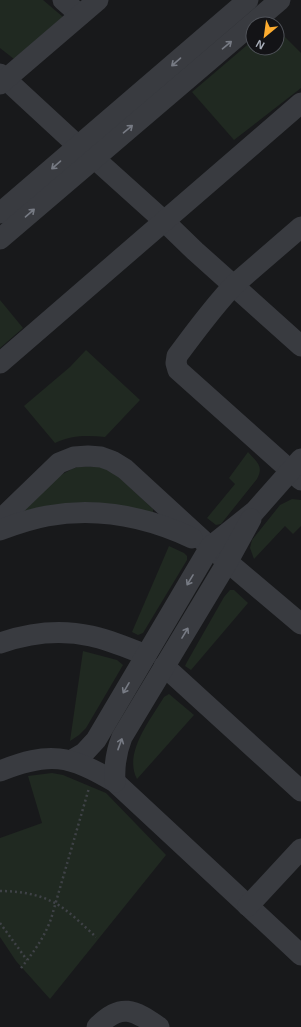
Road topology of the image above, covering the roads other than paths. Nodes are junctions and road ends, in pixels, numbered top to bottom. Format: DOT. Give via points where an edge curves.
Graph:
graph roads {
  1 [pos="64,0"];
  2 [pos="98,0"];
  3 [pos="248,0"];
  4 [pos="280,0"];
  5 [pos="80,15"];
  6 [pos="2,79"];
  7 [pos="301,103"];
  8 [pos="86,152"];
  9 [pos="0,213"];
  10 [pos="164,221"];
  11 [pos="301,227"];
  12 [pos="0,239"];
  13 [pos="234,285"];
  14 [pos="301,346"];
  15 [pos="0,364"];
  16 [pos="297,470"];
  17 [pos="255,511"];
  18 [pos="0,520"];
  19 [pos="0,530"];
  20 [pos="210,547"];
  21 [pos="228,561"];
  22 [pos="301,624"];
  23 [pos="0,644"];
  24 [pos="146,655"];
  25 [pos="164,666"];
  26 [pos="72,760"];
  27 [pos="0,771"];
  28 [pos="115,782"];
  29 [pos="301,791"];
  30 [pos="301,849"];
  31 [pos="248,906"];
  32 [pos="301,955"];
  33 [pos="97,1027"];
  34 [pos="160,1027"];
  1 -- 5 [label="street"];
  2 -- 5 [label="street"];
  3 -- 8 [label="street, one-way"];
  8 -- 4 [label="street, one-way"];
  5 -- 6 [label="street"];
  6 -- 8 [label="street"];
  7 -- 10 [label="street"];
  8 -- 9 [label="street, one-way"];
  8 -- 10 [label="street"];
  12 -- 8 [label="street, one-way"];
  10 -- 13 [label="street"];
  10 -- 15 [label="street"];
  11 -- 13 [label="street"];
  13 -- 14 [label="street"];
  13 -- 16 [label="street" via="177,356 176,366"];
  16 -- 17 [label="street"];
  17 -- 20 [label="street"];
  17 -- 21 [label="street"];
  18 -- 20 [label="street" via="59,463 74,457 101,457 124,469"];
  19 -- 20 [label="street" via="48,516 115,514 156,523"];
  20 -- 21 [label="street"];
  20 -- 24 [label="street, one-way"];
  21 -- 22 [label="street"];
  25 -- 21 [label="street, one-way"];
  23 -- 24 [label="street" via="30,634 68,632 113,642"];
  24 -- 26 [label="street, one-way" via="96,740"];
  28 -- 25 [label="street, one-way" via="114,770 122,737"];
  25 -- 29 [label="street"];
  26 -- 27 [label="street" via="31,760"];
  26 -- 28 [label="street"];
  28 -- 31 [label="street"];
  30 -- 31 [label="street"];
  31 -- 32 [label="street"];
  33 -- 34 [label="street" via="108,1016 127,1011 139,1014"];
}
